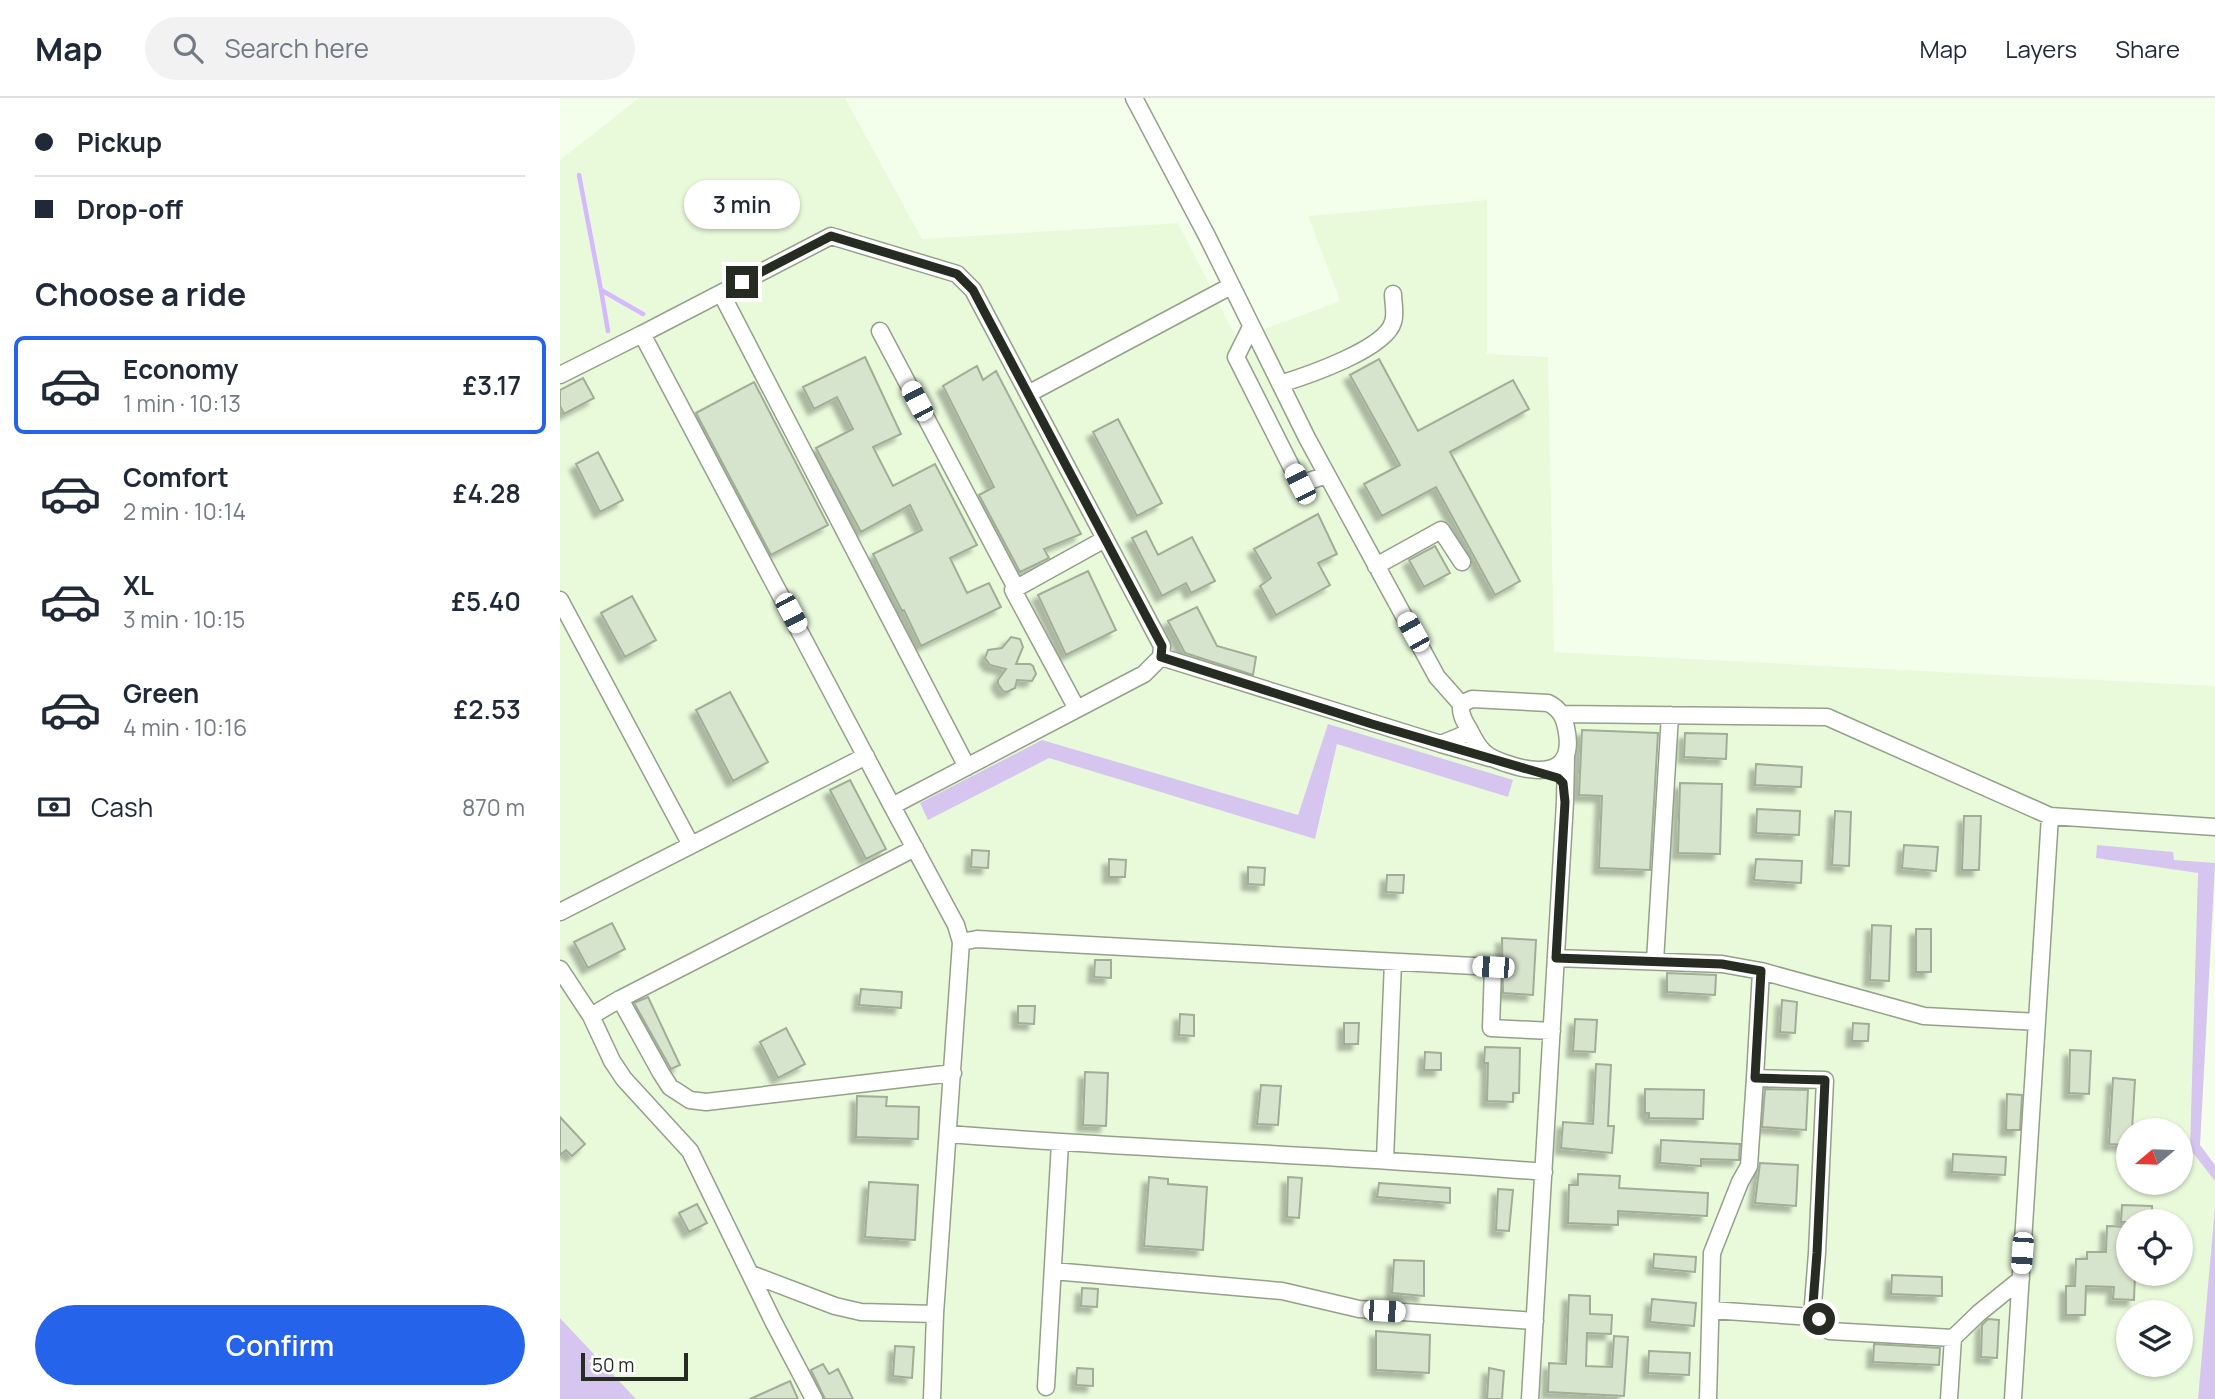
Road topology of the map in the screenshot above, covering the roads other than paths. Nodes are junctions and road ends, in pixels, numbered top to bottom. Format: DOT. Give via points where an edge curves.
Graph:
graph roads {
  1 [pos="1134,98"];
  2 [pos="1231,286"];
  3 [pos="721,293"];
  4 [pos="1394,294"];
  5 [pos="1251,327"];
  6 [pos="880,331"];
  7 [pos="642,334"];
  8 [pos="560,375"];
  9 [pos="1280,384"];
  10 [pos="1028,394"];
  11 [pos="1327,475"];
  12 [pos="1105,539"];
  13 [pos="1462,562"];
  14 [pos="1376,566"];
  15 [pos="1016,588"];
  16 [pos="560,600"];
  17 [pos="1161,657"];
  18 [pos="1461,704"];
  19 [pos="1077,709"];
  20 [pos="1561,714"];
  21 [pos="1670,715"];
  22 [pos="1470,732"];
  23 [pos="1441,744"];
  24 [pos="866,756"];
  25 [pos="1566,756"];
  26 [pos="1492,758"];
  27 [pos="967,767"];
  28 [pos="1528,771"];
  29 [pos="1565,802"];
  30 [pos="892,806"];
  31 [pos="2050,816"];
  32 [pos="2215,827"];
  33 [pos="691,845"];
  34 [pos="915,848"];
  35 [pos="562,908"];
  36 [pos="961,942"];
  37 [pos="1556,958"];
  38 [pos="1655,961"];
  39 [pos="1393,962"];
  40 [pos="560,969"];
  41 [pos="1761,971"];
  42 [pos="620,999"];
  43 [pos="592,1016"];
  44 [pos="2037,1022"];
  45 [pos="1552,1031"];
  46 [pos="953,1073"];
  47 [pos="1755,1078"];
  48 [pos="949,1134"];
  49 [pos="1060,1143"];
  50 [pos="1385,1160"];
  51 [pos="1544,1172"];
  52 [pos="1053,1271"];
  53 [pos="751,1274"];
  54 [pos="2021,1279"];
  55 [pos="1711,1310"];
  56 [pos="935,1314"];
  57 [pos="1812,1317"];
  58 [pos="1535,1321"];
  59 [pos="1953,1338"];
  60 [pos="1046,1387"];
  61 [pos="814,1399"];
  62 [pos="932,1399"];
  63 [pos="1530,1399"];
  64 [pos="1708,1399"];
  65 [pos="1949,1399"];
  66 [pos="2013,1399"];
  1 -- 2 [label="street"];
  2 -- 5 [label="street"];
  2 -- 10 [label="street"];
  3 -- 7 [label="street"];
  3 -- 10 [label="street" via="831,236 957,274 973,290"];
  3 -- 27 [label="street"];
  4 -- 9 [label="street" via="1393,322 1382,339 1320,371"];
  5 -- 9 [label="street"];
  5 -- 11 [label="street" via="1236,357 1300,484"];
  6 -- 15 [label="street"];
  7 -- 8 [label="street"];
  7 -- 24 [label="street"];
  9 -- 11 [label="street"];
  10 -- 12 [label="street"];
  11 -- 14 [label="street"];
  12 -- 15 [label="street"];
  12 -- 17 [label="street" via="1162,646"];
  13 -- 14 [label="street" via="1441,530"];
  14 -- 18 [label="street" via="1437,677"];
  15 -- 19 [label="street" via="1013,590"];
  16 -- 33 [label="street"];
  17 -- 19 [label="street" via="1144,674"];
  17 -- 23 [label="street"];
  18 -- 20 [label="street" via="1472,699 1548,703"];
  18 -- 22 [label="street"];
  19 -- 27 [label="street"];
  20 -- 21 [label="street"];
  20 -- 25 [label="street" via="1569,742"];
  21 -- 31 [label="street" via="1827,717"];
  21 -- 38 [label="street"];
  22 -- 23 [label="street"];
  22 -- 26 [label="street"];
  23 -- 26 [label="street"];
  24 -- 30 [label="street"];
  24 -- 33 [label="street"];
  25 -- 28 [label="street" via="1546,771"];
  25 -- 29 [label="street"];
  26 -- 28 [label="street"];
  27 -- 30 [label="street"];
  28 -- 29 [label="street" via="1558,778"];
  29 -- 37 [label="street"];
  30 -- 34 [label="street"];
  31 -- 32 [label="street"];
  31 -- 44 [label="street"];
  33 -- 35 [label="street"];
  34 -- 36 [label="street"];
  34 -- 42 [label="street"];
  36 -- 39 [label="street" via="977,939"];
  36 -- 46 [label="street"];
  37 -- 38 [label="street"];
  37 -- 45 [label="street"];
  38 -- 41 [label="street"];
  39 -- 45 [label="street" via="1493,967 1491,1028"];
  39 -- 50 [label="street"];
  40 -- 43 [label="street"];
  41 -- 44 [label="street" via="1924,1016"];
  41 -- 47 [label="street"];
  42 -- 43 [label="street"];
  42 -- 46 [label="street" via="665,1080 690,1100 706,1102"];
  43 -- 53 [label="street" via="624,1079 690,1151"];
  44 -- 54 [label="street"];
  45 -- 51 [label="street"];
  46 -- 48 [label="street"];
  47 -- 55 [label="street" via="1749,1166 1712,1253"];
  47 -- 57 [label="street" via="1825,1080"];
  48 -- 49 [label="street"];
  48 -- 56 [label="street"];
  49 -- 50 [label="street"];
  49 -- 52 [label="street"];
  50 -- 51 [label="street"];
  51 -- 58 [label="street"];
  52 -- 58 [label="street" via="1282,1292 1359,1309"];
  52 -- 60 [label="street"];
  53 -- 56 [label="street" via="861,1312"];
  53 -- 61 [label="street"];
  54 -- 59 [label="street"];
  54 -- 66 [label="street"];
  55 -- 57 [label="street"];
  55 -- 64 [label="street"];
  56 -- 62 [label="street"];
  57 -- 59 [label="street" via="1829,1331"];
  58 -- 63 [label="street"];
  59 -- 65 [label="street"];
}
